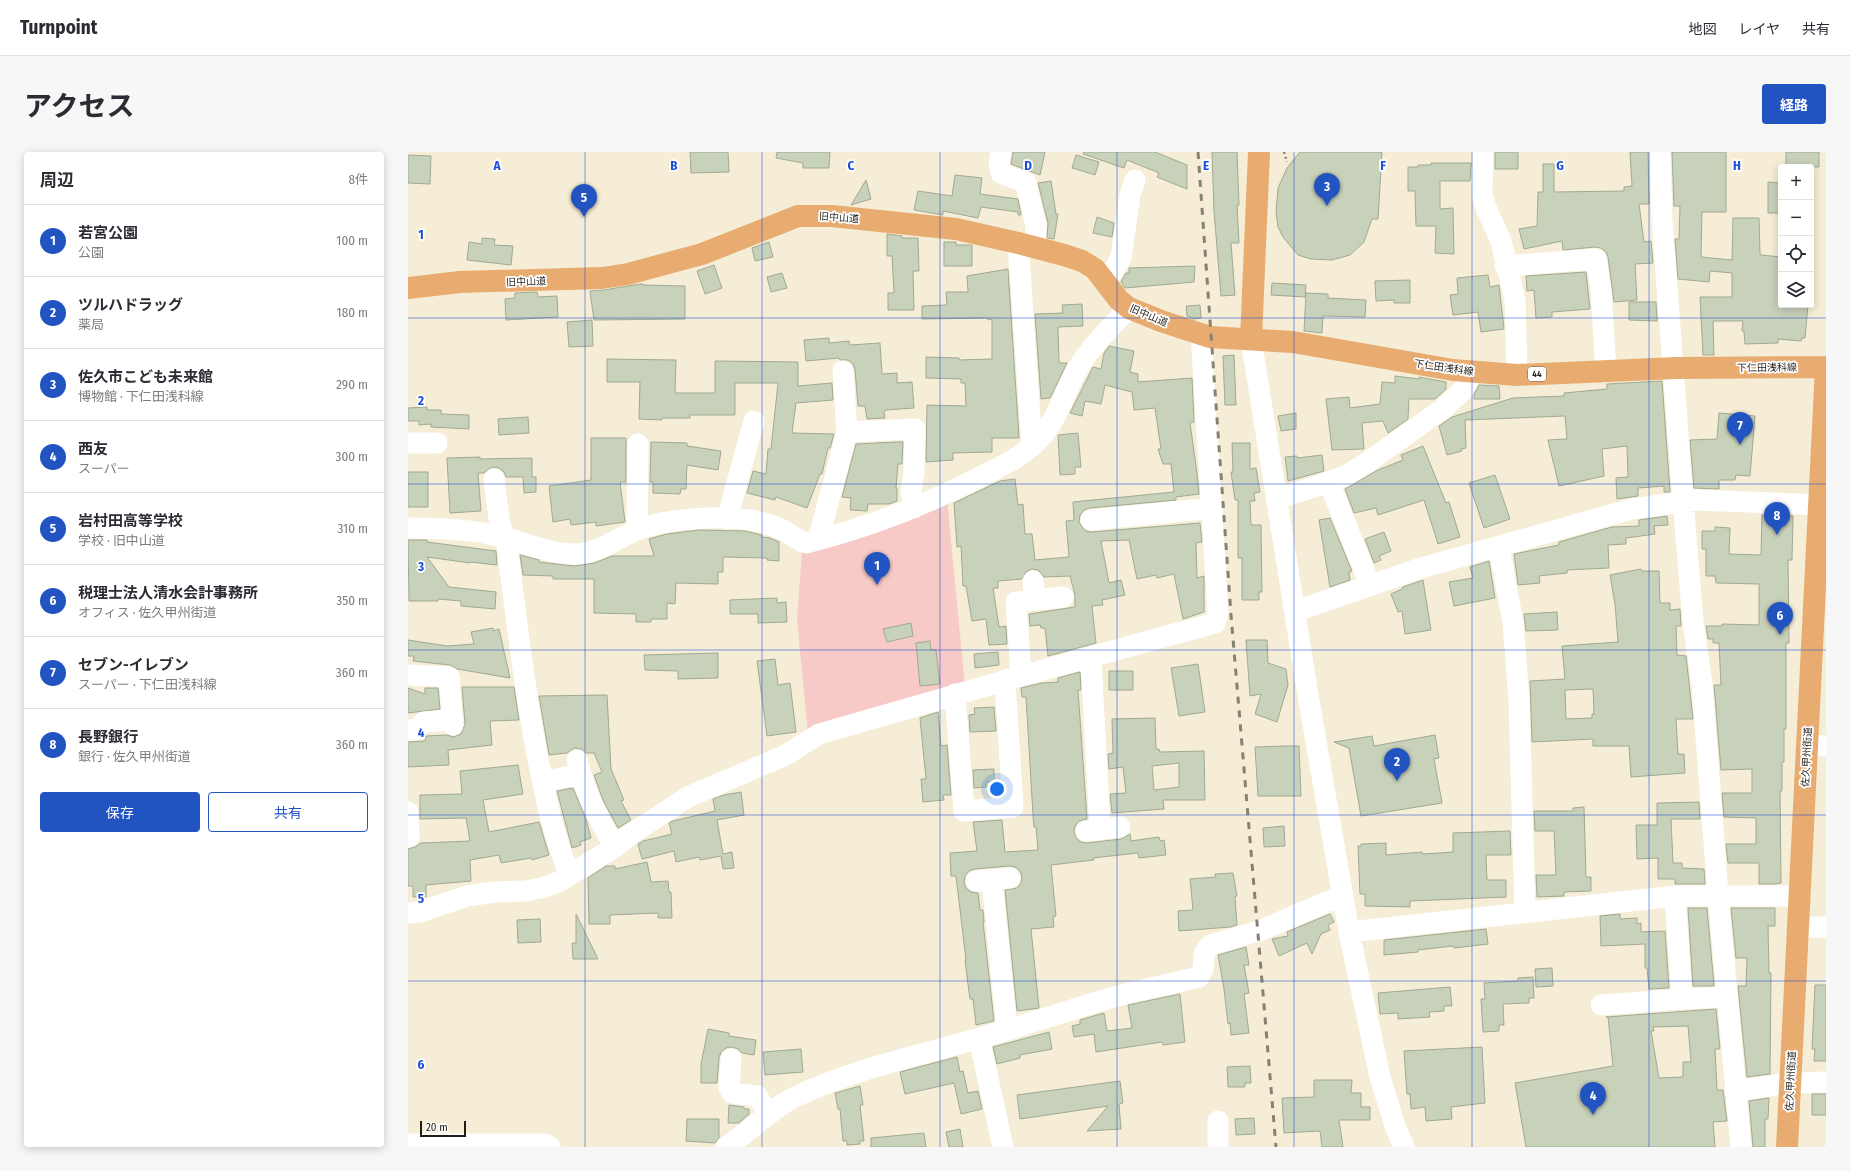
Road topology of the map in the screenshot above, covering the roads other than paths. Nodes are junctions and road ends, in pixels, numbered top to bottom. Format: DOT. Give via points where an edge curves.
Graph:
graph roads {
  1 [pos="1001,152"];
  2 [pos="1259,152"];
  3 [pos="1483,152"];
  4 [pos="1660,152"];
  5 [pos="1135,180"];
  6 [pos="1026,245"];
  7 [pos="1506,266"];
  8 [pos="1106,282"];
  9 [pos="408,288"];
  10 [pos="1129,308"];
  11 [pos="1201,334"];
  12 [pos="1251,339"];
  13 [pos="1826,367"];
  14 [pos="1673,369"];
  15 [pos="843,371"];
  16 [pos="1606,371"];
  17 [pos="1469,372"];
  18 [pos="1517,375"];
  19 [pos="754,421"];
  20 [pos="847,432"];
  21 [pos="408,443"];
  22 [pos="436,443"];
  23 [pos="638,444"];
  24 [pos="1032,446"];
  25 [pos="494,479"];
  26 [pos="1329,482"];
  27 [pos="1277,499"];
  28 [pos="1683,501"];
  29 [pos="1822,505"];
  30 [pos="914,508"];
  31 [pos="1213,508"];
  32 [pos="727,519"];
  33 [pos="1091,520"];
  34 [pos="408,528"];
  35 [pos="637,530"];
  36 [pos="506,538"];
  37 [pos="818,540"];
  38 [pos="1499,547"];
  39 [pos="1370,585"];
  40 [pos="1063,597"];
  41 [pos="1296,612"];
  42 [pos="1091,658"];
  43 [pos="408,675"];
  44 [pos="1013,678"];
  45 [pos="955,694"];
  46 [pos="408,730"];
  47 [pos="1816,745"];
  48 [pos="543,782"];
  49 [pos="408,812"];
  50 [pos="1102,829"];
  51 [pos="414,837"];
  52 [pos="615,847"];
  53 [pos="569,876"];
  54 [pos="993,880"];
  55 [pos="1343,895"];
  56 [pos="1718,895"];
  57 [pos="1675,896"];
  58 [pos="1800,896"];
  59 [pos="408,913"];
  60 [pos="1525,913"];
  61 [pos="1798,927"];
  62 [pos="1826,927"];
  63 [pos="1349,932"];
  64 [pos="1727,997"];
  65 [pos="1682,999"];
  66 [pos="1601,1005"];
  67 [pos="1008,1030"];
  68 [pos="979,1038"];
  69 [pos="731,1059"];
  70 [pos="1826,1082"];
  71 [pos="1790,1083"];
  72 [pos="1735,1091"];
  73 [pos="768,1114"];
  74 [pos="408,1144"];
  75 [pos="550,1147"];
  76 [pos="726,1147"];
  77 [pos="1003,1147"];
  78 [pos="1404,1147"];
  79 [pos="1741,1147"];
  80 [pos="1787,1147"];
  1 -- 6 [label="street" via="1000,173 1026,183 1036,226"];
  2 -- 12 [label="main road"];
  3 -- 7 [label="street" via="1482,194 1501,242"];
  4 -- 14 [label="street" via="1662,221"];
  5 -- 8 [label="street" via="1130,195 1121,258"];
  6 -- 8 [label="main road, 旧中山道" via="1082,262 1095,269"];
  6 -- 9 [label="main road, 旧中山道" via="956,229 811,215 787,220 702,254 628,274 588,278 460,282"];
  6 -- 24 [label="street"];
  7 -- 16 [label="street" via="1596,259 1601,290"];
  7 -- 18 [label="street" via="1515,300"];
  8 -- 10 [label="main road, 旧中山道" via="1119,300"];
  10 -- 11 [label="main road, 旧中山道"];
  10 -- 24 [label="street" via="1083,360 1044,434"];
  11 -- 12 [label="main road, 旧中山道" via="1210,337"];
  11 -- 31 [label="street"];
  12 -- 17 [label="main road, 下仁田浅科線 / 44" via="1293,342"];
  12 -- 27 [label="street"];
  13 -- 14 [label="main road, 下仁田浅科線 / 44"];
  13 -- 29 [label="main road, 佐久甲州街道"];
  14 -- 16 [label="main road, 下仁田浅科線 / 44"];
  14 -- 28 [label="street"];
  15 -- 20 [label="street"];
  16 -- 18 [label="main road, 下仁田浅科線 / 44"];
  17 -- 18 [label="main road, 下仁田浅科線 / 44"];
  17 -- 26 [label="street" via="1468,381 1462,391 1444,408 1368,462"];
  19 -- 32 [label="street"];
  20 -- 30 [label="street" via="915,429 911,492"];
  20 -- 37 [label="street"];
  21 -- 22 [label="street"];
  23 -- 35 [label="street"];
  24 -- 30 [label="street" via="1015,460"];
  25 -- 36 [label="street" via="500,526"];
  26 -- 27 [label="street"];
  26 -- 39 [label="street"];
  27 -- 41 [label="street"];
  28 -- 29 [label="street"];
  28 -- 38 [label="street" via="1632,509"];
  28 -- 56 [label="street" via="1693,622 1703,691"];
  29 -- 47 [label="main road, 佐久甲州街道"];
  30 -- 37 [label="street" via="865,527"];
  31 -- 33 [label="street"];
  31 -- 42 [label="street" via="1218,613 1215,623"];
  32 -- 35 [label="street" via="664,522"];
  32 -- 37 [label="street" via="760,522 787,532 806,543"];
  34 -- 36 [label="street" via="442,528"];
  35 -- 36 [label="street" via="592,552 576,554 561,553"];
  36 -- 48 [label="street" via="523,673"];
  38 -- 39 [label="street"];
  38 -- 60 [label="street" via="1513,623 1519,699"];
  39 -- 41 [label="street"];
  40 -- 44 [label="street" via="1034,590 1016,602"];
  41 -- 55 [label="street"];
  42 -- 44 [label="street"];
  42 -- 50 [label="street"];
  43 -- 46 [label="street" via="449,669 453,723 424,722 415,730"];
  44 -- 45 [label="street"];
  44 -- 45 [label="street" via="1013,807 964,811"];
  45 -- 52 [label="street" via="819,734 786,756 688,797"];
  47 -- 58 [label="main road, 佐久甲州街道"];
  48 -- 52 [label="street" via="578,767 596,816"];
  48 -- 53 [label="street" via="550,816"];
  49 -- 51 [label="street"];
  52 -- 53 [label="street"];
  53 -- 59 [label="street" via="542,888 468,896 420,912"];
  54 -- 67 [label="street"];
  55 -- 63 [label="street"];
  55 -- 67 [label="street" via="1258,931 1210,945 1204,954 1203,969 1199,977 1105,999"];
  56 -- 57 [label="street"];
  56 -- 58 [label="street"];
  56 -- 64 [label="street"];
  57 -- 60 [label="street"];
  57 -- 65 [label="street"];
  58 -- 61 [label="main road, 佐久甲州街道"];
  60 -- 63 [label="street"];
  61 -- 62 [label="street"];
  61 -- 71 [label="main road, 佐久甲州街道"];
  63 -- 78 [label="street" via="1380,1077"];
  64 -- 65 [label="street"];
  64 -- 72 [label="street"];
  65 -- 66 [label="street"];
  67 -- 68 [label="street"];
  68 -- 73 [label="street" via="834,1081 794,1097"];
  68 -- 77 [label="street"];
  69 -- 73 [label="street" via="729,1087 732,1093 758,1096"];
  70 -- 71 [label="street"];
  71 -- 72 [label="street"];
  71 -- 80 [label="main road, 佐久甲州街道"];
  72 -- 79 [label="street"];
  73 -- 76 [label="street"];
  74 -- 75 [label="street" via="545,1144"];
}
